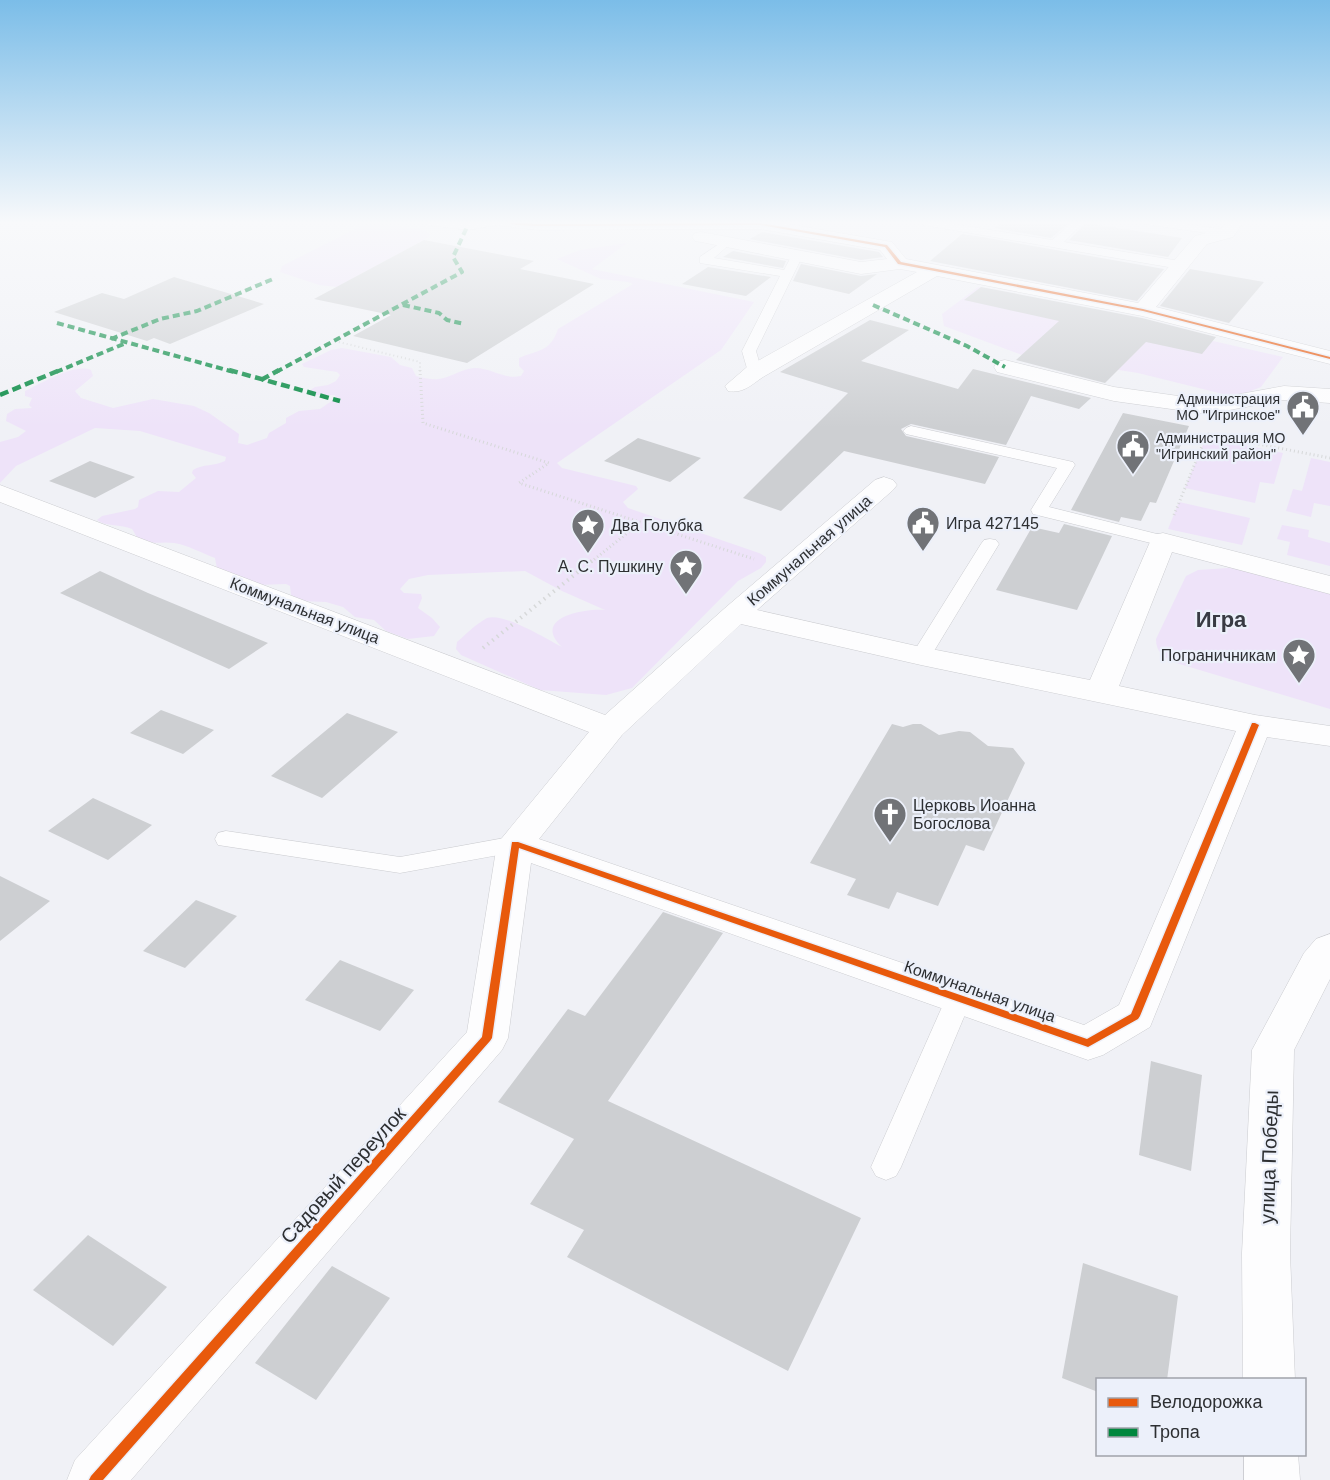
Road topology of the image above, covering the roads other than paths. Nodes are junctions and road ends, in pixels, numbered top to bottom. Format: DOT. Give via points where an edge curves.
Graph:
graph roads {
  1 [pos="779,290"];
  2 [pos="899,290"];
  3 [pos="1039,290"];
  4 [pos="1159,290"];
  5 [pos="1143,310"];
  6 [pos="1330,358"];
  7 [pos="1005,367"];
  8 [pos="755,372"];
  9 [pos="736,386"];
  10 [pos="1330,396"];
  11 [pos="911,430"];
  12 [pos="884,485"];
  13 [pos="0,493"];
  14 [pos="1163,541"];
  15 [pos="990,544"];
  16 [pos="1330,585"];
  17 [pos="735,614"];
  18 [pos="921,656"];
  19 [pos="1101,692"];
  20 [pos="1255,725"];
  21 [pos="610,728"];
  22 [pos="1330,736"];
  23 [pos="226,839"];
  24 [pos="514,844"];
  25 [pos="1330,949"];
  26 [pos="959,998"];
  27 [pos="886,1167"];
  28 [pos="1269,1378"];
  29 [pos="1271,1456"];
  30 [pos="94,1480"];
  31 [pos="1272,1480"];
  1 -- 8 [label="lane" via="749,351"];
  2 -- 8 [label="street"];
  3 -- 5 [label="street"];
  4 -- 5 [label="street"];
  5 -- 6 [label="street"];
  7 -- 10 [label="street" via="1168,404 1207,407 1284,393"];
  8 -- 9 [label="street"];
  11 -- 14 [label="lane" via="1067,465 1039,510"];
  12 -- 17 [label="street, Коммунальная улица"];
  13 -- 21 [label="street, Коммунальная улица"];
  14 -- 16 [label="street"];
  14 -- 19 [label="street"];
  15 -- 18 [label="lane"];
  17 -- 18 [label="street, Коммунальная улица"];
  17 -- 21 [label="street, Коммунальная улица"];
  18 -- 19 [label="street, Коммунальная улица"];
  19 -- 20 [label="street, Коммунальная улица"];
  20 -- 22 [label="street, Коммунальная улица"];
  20 -- 26 [label="street, Коммунальная улица" via="1135,1016 1088,1043"];
  21 -- 24 [label="street, Коммунальная улица"];
  23 -- 24 [label="lane" via="400,865"];
  24 -- 26 [label="street, Коммунальная улица"];
  24 -- 30 [label="street, Садовый переулок" via="487,1038"];
  25 -- 28 [label="street, улица Победы" via="1318,964 1273,1050 1266,1253"];
  26 -- 27 [label="lane"];
  29 -- 31 [label="street"];
}
